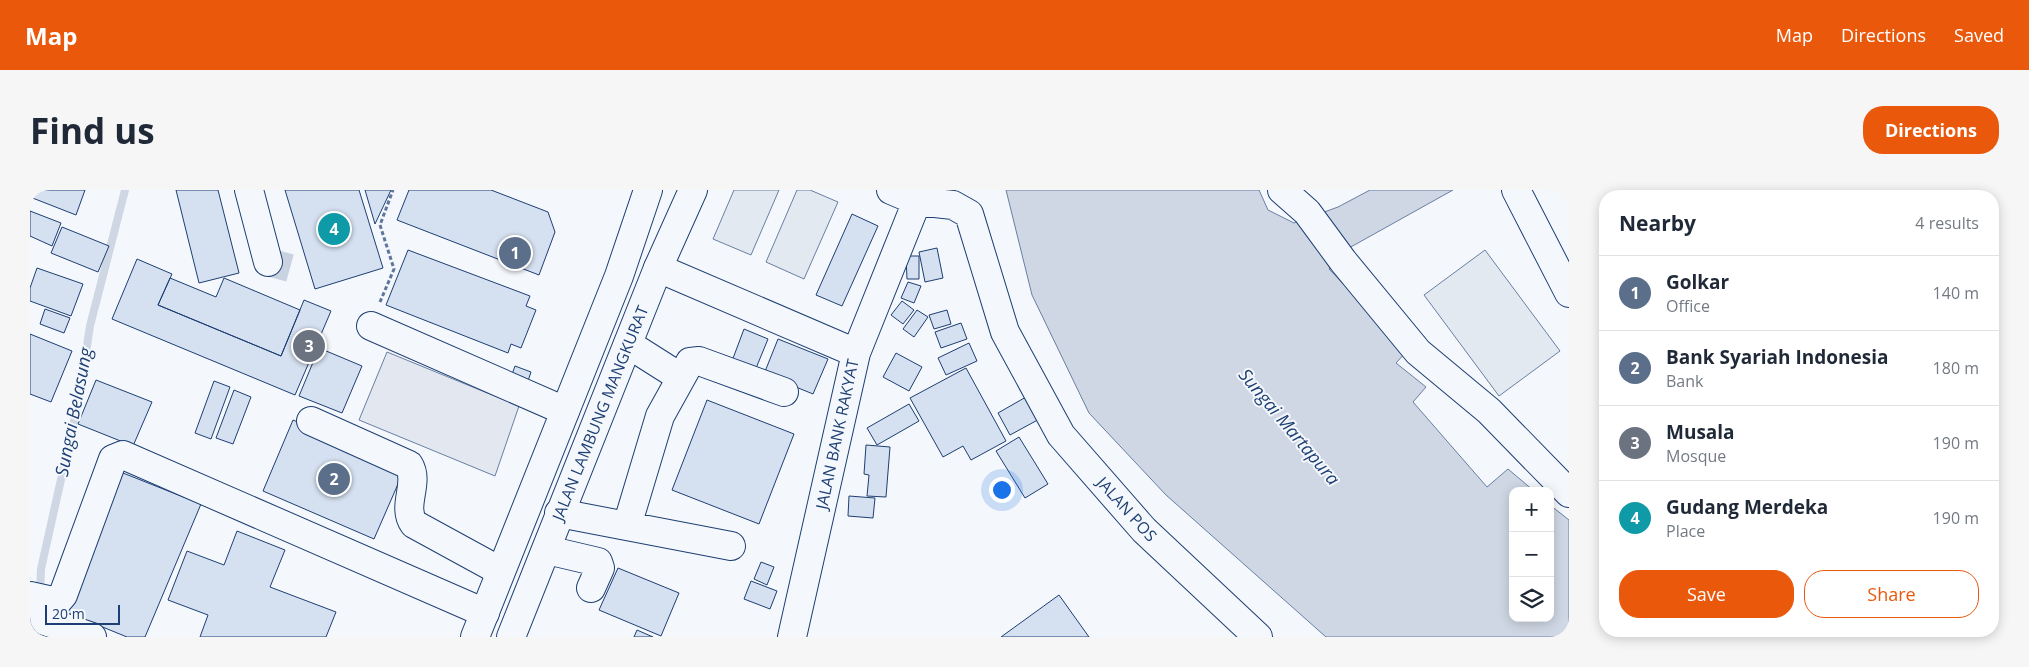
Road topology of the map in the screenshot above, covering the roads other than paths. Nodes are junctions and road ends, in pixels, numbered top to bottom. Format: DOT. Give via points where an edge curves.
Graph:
graph roads {
  1 [pos="248,190"];
  2 [pos="648,190"];
  3 [pos="693,190"];
  4 [pos="891,190"];
  5 [pos="1282,190"];
  6 [pos="1516,190"];
  7 [pos="917,201"];
  8 [pos="268,262"];
  9 [pos="658,268"];
  10 [pos="1569,293"];
  11 [pos="371,326"];
  12 [pos="628,344"];
  13 [pos="856,353"];
  14 [pos="680,378"];
  15 [pos="784,392"];
  16 [pos="603,406"];
  17 [pos="565,411"];
  18 [pos="311,421"];
  19 [pos="1569,493"];
  20 [pos="560,513"];
  21 [pos="627,526"];
  22 [pos="514,537"];
  23 [pos="731,546"];
  24 [pos="547,550"];
  25 [pos="500,571"];
  26 [pos="592,588"];
  27 [pos="38,606"];
  28 [pos="480,625"];
  29 [pos="92,637"];
  30 [pos="511,637"];
  31 [pos="792,637"];
  32 [pos="1258,637"];
  1 -- 8 [label="main road"];
  2 -- 17 [label="main road, JALAN LAMBUNG MANGKURAT" via="619,276"];
  3 -- 9 [label="main road, JALAN LAMBUNG MANGKURAT"];
  4 -- 7 [label="main road, JALAN POS"];
  5 -- 19 [label="main road" via="1307,212 1418,352 1488,411"];
  6 -- 10 [label="main road"];
  7 -- 13 [label="main road"];
  7 -- 32 [label="main road, JALAN POS" via="953,205 969,214 1005,332 1061,434 1144,530"];
  9 -- 12 [label="main road, JALAN LAMBUNG MANGKURAT"];
  9 -- 13 [label="main road, JALAN BANK RAKYAT"];
  11 -- 17 [label="main road" via="498,380 492,398"];
  12 -- 14 [label="main road"];
  12 -- 16 [label="main road, JALAN LAMBUNG MANGKURAT"];
  13 -- 31 [label="main road, JALAN BANK RAKYAT"];
  14 -- 15 [label="main road" via="690,362 699,360"];
  14 -- 21 [label="main road" via="660,416"];
  16 -- 17 [label="main road"];
  16 -- 20 [label="main road, JALAN LAMBUNG MANGKURAT"];
  17 -- 22 [label="main road, JALAN LAMBUNG MANGKURAT"];
  18 -- 25 [label="main road" via="408,465 413,475 409,508 412,522"];
  20 -- 21 [label="main road"];
  20 -- 24 [label="main road, JALAN LAMBUNG MANGKURAT"];
  21 -- 23 [label="main road"];
  22 -- 24 [label="main road"];
  22 -- 25 [label="main road, JALAN LAMBUNG MANGKURAT"];
  24 -- 26 [label="main road" via="598,562 600,568"];
  24 -- 30 [label="main road, JALAN LAMBUNG MANGKURAT"];
  25 -- 28 [label="main road, JALAN LAMBUNG MANGKURAT"];
  27 -- 28 [label="main road" via="57,602 64,596 112,458 122,455"];
  27 -- 29 [label="main road"];
}
